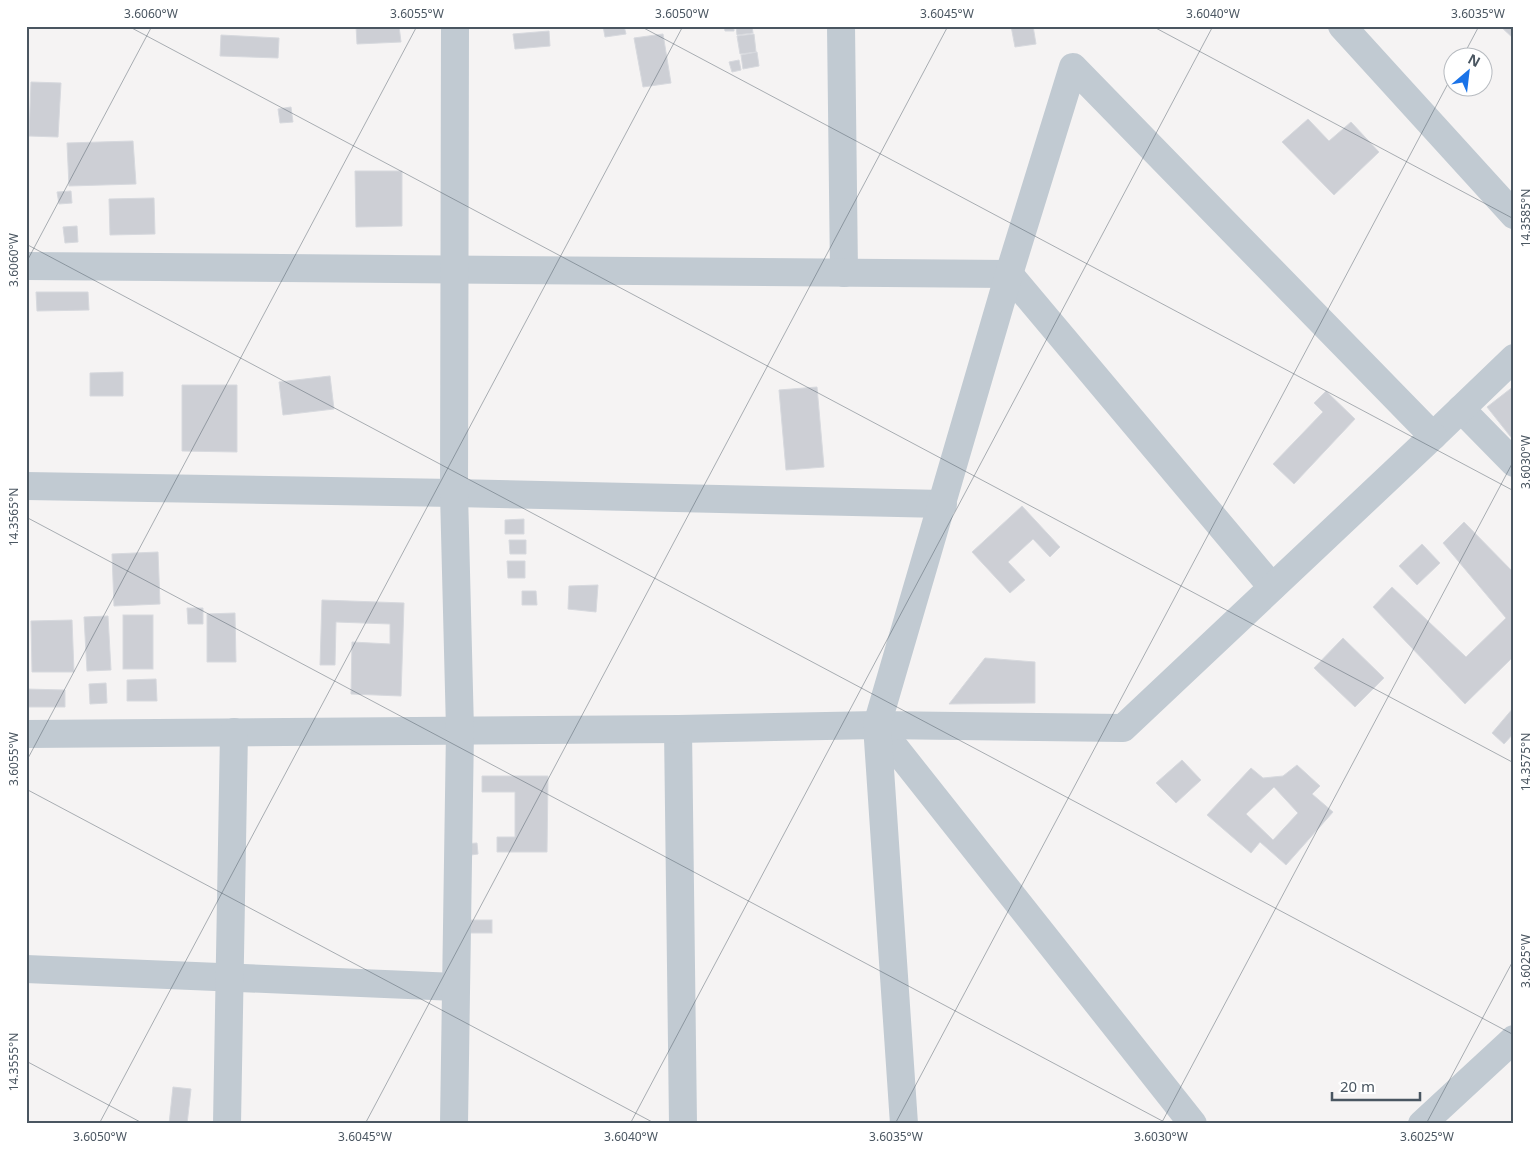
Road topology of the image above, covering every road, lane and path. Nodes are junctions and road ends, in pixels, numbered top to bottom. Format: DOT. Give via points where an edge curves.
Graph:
graph roads {
  1 [pos="455,26"];
  2 [pos="841,26"];
  3 [pos="1342,26"];
  4 [pos="1514,215"];
  5 [pos="26,266"];
  6 [pos="455,270"];
  7 [pos="844,273"];
  8 [pos="1008,274"];
  9 [pos="1514,358"];
  10 [pos="1460,409"];
  11 [pos="1433,436"];
  12 [pos="1514,463"];
  13 [pos="26,486"];
  14 [pos="454,493"];
  15 [pos="943,504"];
  16 [pos="1272,587"];
  17 [pos="877,725"];
  18 [pos="678,729"];
  19 [pos="460,730"];
  20 [pos="234,732"];
  21 [pos="26,734"];
  22 [pos="26,969"];
  23 [pos="230,978"];
  24 [pos="456,988"];
  25 [pos="1509,1054"];
  26 [pos="228,1124"];
  27 [pos="454,1124"];
  28 [pos="683,1124"];
  29 [pos="904,1124"];
  30 [pos="1193,1124"];
  31 [pos="1422,1124"];
  1 -- 6 [label="street"];
  2 -- 7 [label="street"];
  3 -- 4 [label="street"];
  5 -- 6 [label="street"];
  6 -- 7 [label="street"];
  6 -- 14 [label="street"];
  7 -- 8 [label="street"];
  8 -- 11 [label="street" via="1073,67"];
  8 -- 15 [label="street"];
  8 -- 16 [label="street"];
  9 -- 10 [label="street"];
  10 -- 11 [label="street"];
  10 -- 12 [label="street"];
  11 -- 16 [label="street"];
  13 -- 14 [label="street"];
  14 -- 15 [label="street"];
  14 -- 19 [label="street"];
  15 -- 17 [label="street"];
  16 -- 17 [label="street" via="1123,728"];
  17 -- 18 [label="street"];
  17 -- 29 [label="street"];
  17 -- 30 [label="street"];
  18 -- 19 [label="street"];
  18 -- 28 [label="street"];
  19 -- 20 [label="street"];
  19 -- 24 [label="street"];
  20 -- 21 [label="street"];
  20 -- 23 [label="street"];
  22 -- 23 [label="street"];
  23 -- 24 [label="street"];
  23 -- 26 [label="street"];
  24 -- 27 [label="street"];
  25 -- 31 [label="street"];
}
